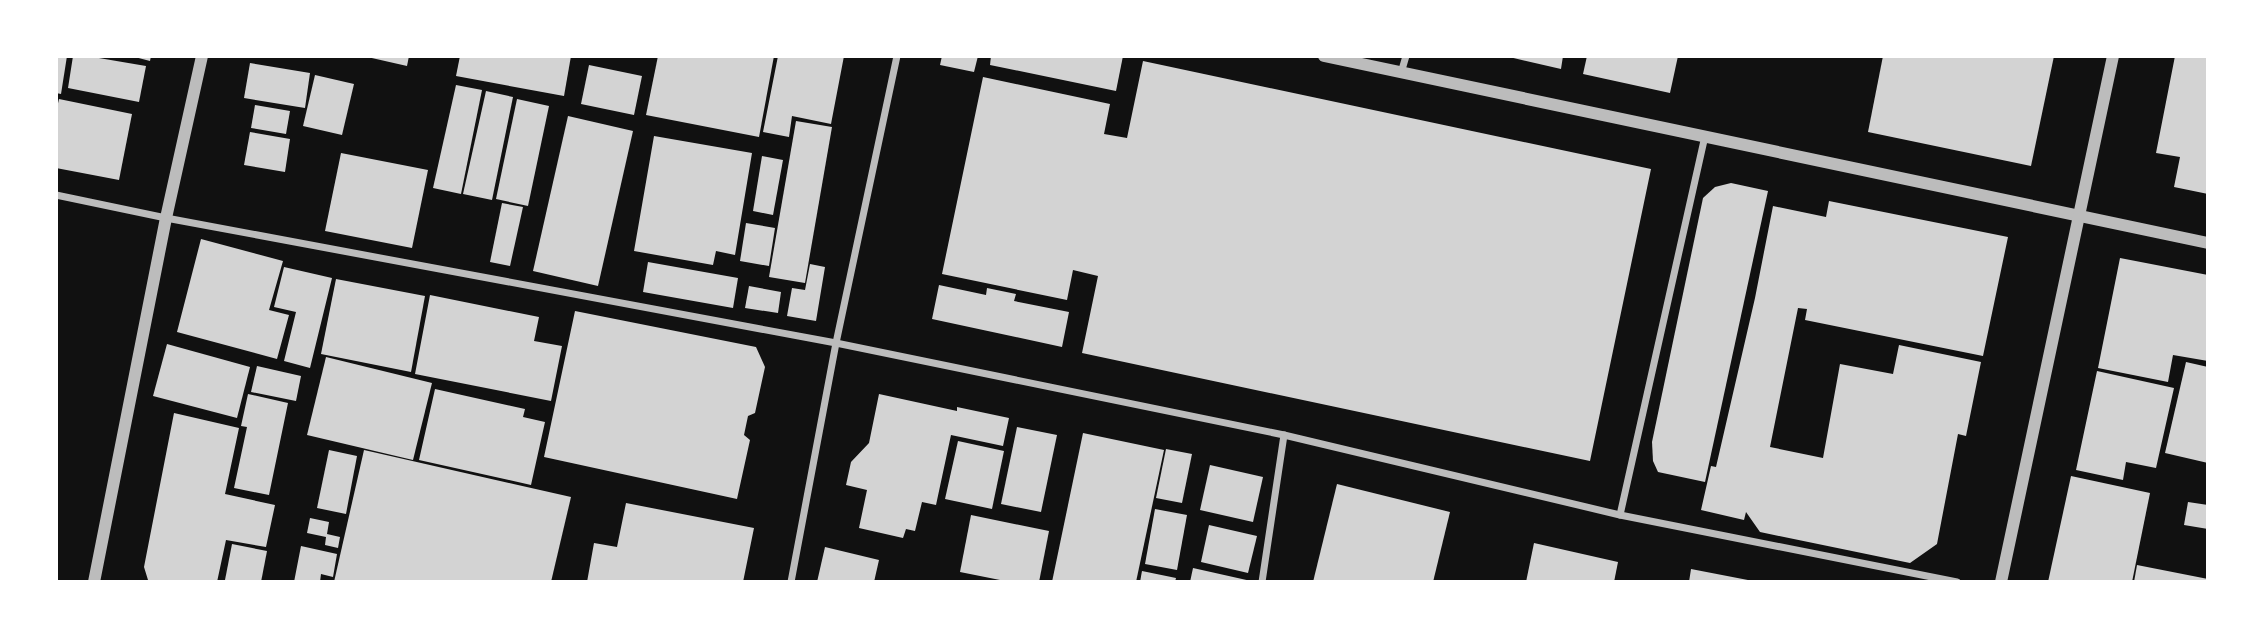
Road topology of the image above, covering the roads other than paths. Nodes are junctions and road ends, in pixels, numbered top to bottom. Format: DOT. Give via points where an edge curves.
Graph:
graph roads {
  1 [pos="202,56"];
  2 [pos="897,56"];
  3 [pos="1324,56"];
  4 [pos="1406,56"];
  5 [pos="2113,56"];
  6 [pos="1401,73"];
  7 [pos="1705,136"];
  8 [pos="56,195"];
  9 [pos="2079,215"];
  10 [pos="166,218"];
  11 [pos="2208,243"];
  12 [pos="836,343"];
  13 [pos="1284,435"];
  14 [pos="1620,515"];
  15 [pos="94,582"];
  16 [pos="791,582"];
  17 [pos="1262,582"];
  18 [pos="1958,582"];
  19 [pos="2001,582"];
  1 -- 10 [label="street"];
  2 -- 12 [label="street"];
  3 -- 6 [label="street"];
  4 -- 6 [label="street"];
  5 -- 9 [label="street"];
  6 -- 7 [label="street"];
  7 -- 9 [label="street"];
  7 -- 14 [label="street"];
  8 -- 10 [label="street"];
  9 -- 11 [label="street"];
  9 -- 19 [label="street"];
  10 -- 12 [label="street"];
  10 -- 15 [label="street"];
  12 -- 13 [label="street"];
  12 -- 16 [label="street"];
  13 -- 14 [label="street"];
  13 -- 17 [label="street"];
  14 -- 18 [label="street"];
}
